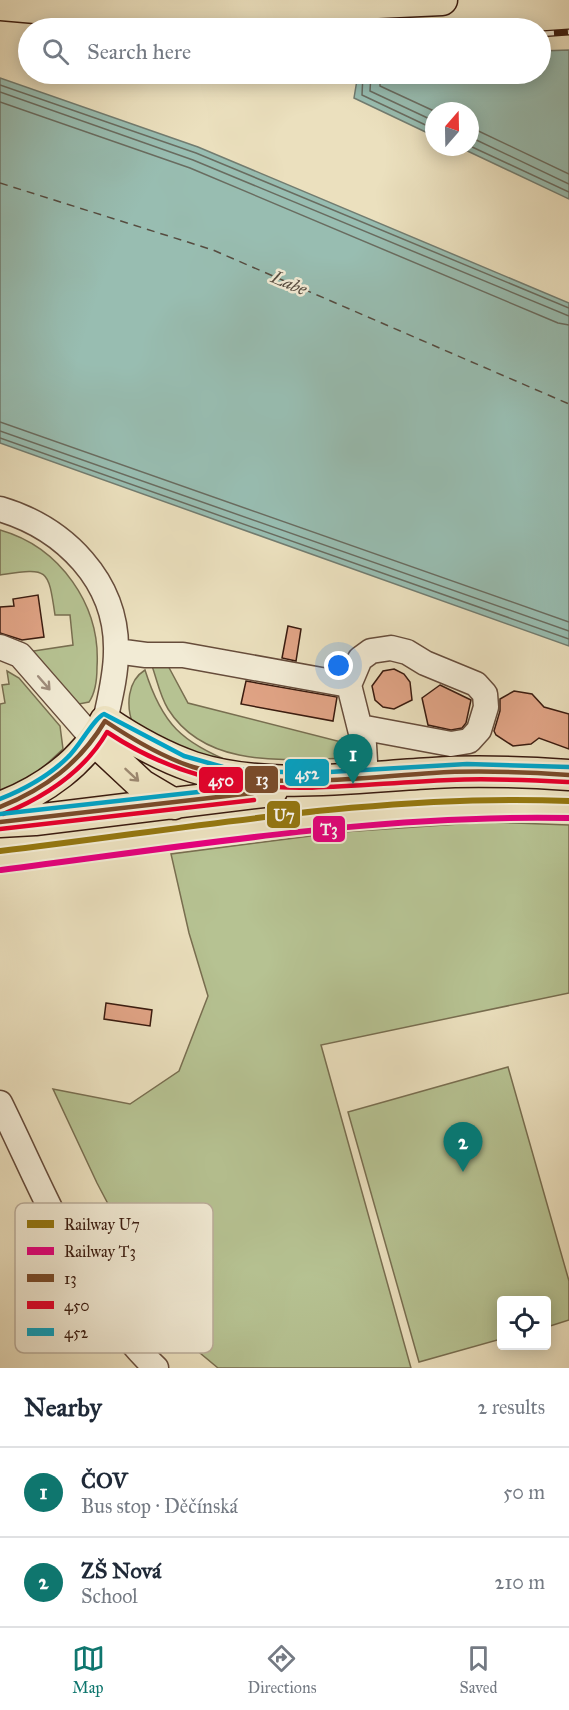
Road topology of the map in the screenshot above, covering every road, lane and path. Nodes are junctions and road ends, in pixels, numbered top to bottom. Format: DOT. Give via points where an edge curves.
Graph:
graph roads {
  1 [pos="290,0"];
  2 [pos="442,0"];
  3 [pos="339,4"];
  4 [pos="0,5"];
  5 [pos="0,509"];
  6 [pos="0,647"];
  7 [pos="116,651"];
  8 [pos="349,685"];
  9 [pos="360,727"];
  10 [pos="100,731"];
  11 [pos="569,775"];
  12 [pos="366,778"];
  13 [pos="331,780"];
  14 [pos="174,804"];
  15 [pos="0,807"];
  16 [pos="0,822"];
  17 [pos="0,1103"];
  18 [pos="49,1203"];
  19 [pos="142,1353"];
  20 [pos="156,1368"];
  1 -- 3 [label="street"];
  2 -- 3 [label="main road"];
  3 -- 4 [label="main road" via="116,15"];
  5 -- 7 [label="street" via="36,522 76,550 108,604"];
  6 -- 10 [label="street, one-way" via="20,655"];
  7 -- 8 [label="street" via="183,655"];
  7 -- 10 [label="street"];
  8 -- 9 [label="street"];
  8 -- 9 [label="street" via="360,659 371,651 391,648 465,678 485,694 486,707 478,730 469,741 451,744"];
  9 -- 12 [label="street"];
  10 -- 13 [label="main road" via="195,767 260,778"];
  10 -- 14 [label="main road, one-way" via="142,784"];
  10 -- 15 [label="main road" via="47,784"];
  11 -- 12 [label="main road" via="501,771"];
  12 -- 13 [label="main road"];
  13 -- 14 [label="main road"];
  14 -- 16 [label="main road"];
  17 -- 18 [label="street"];
  19 -- 20 [label="street"];
}
